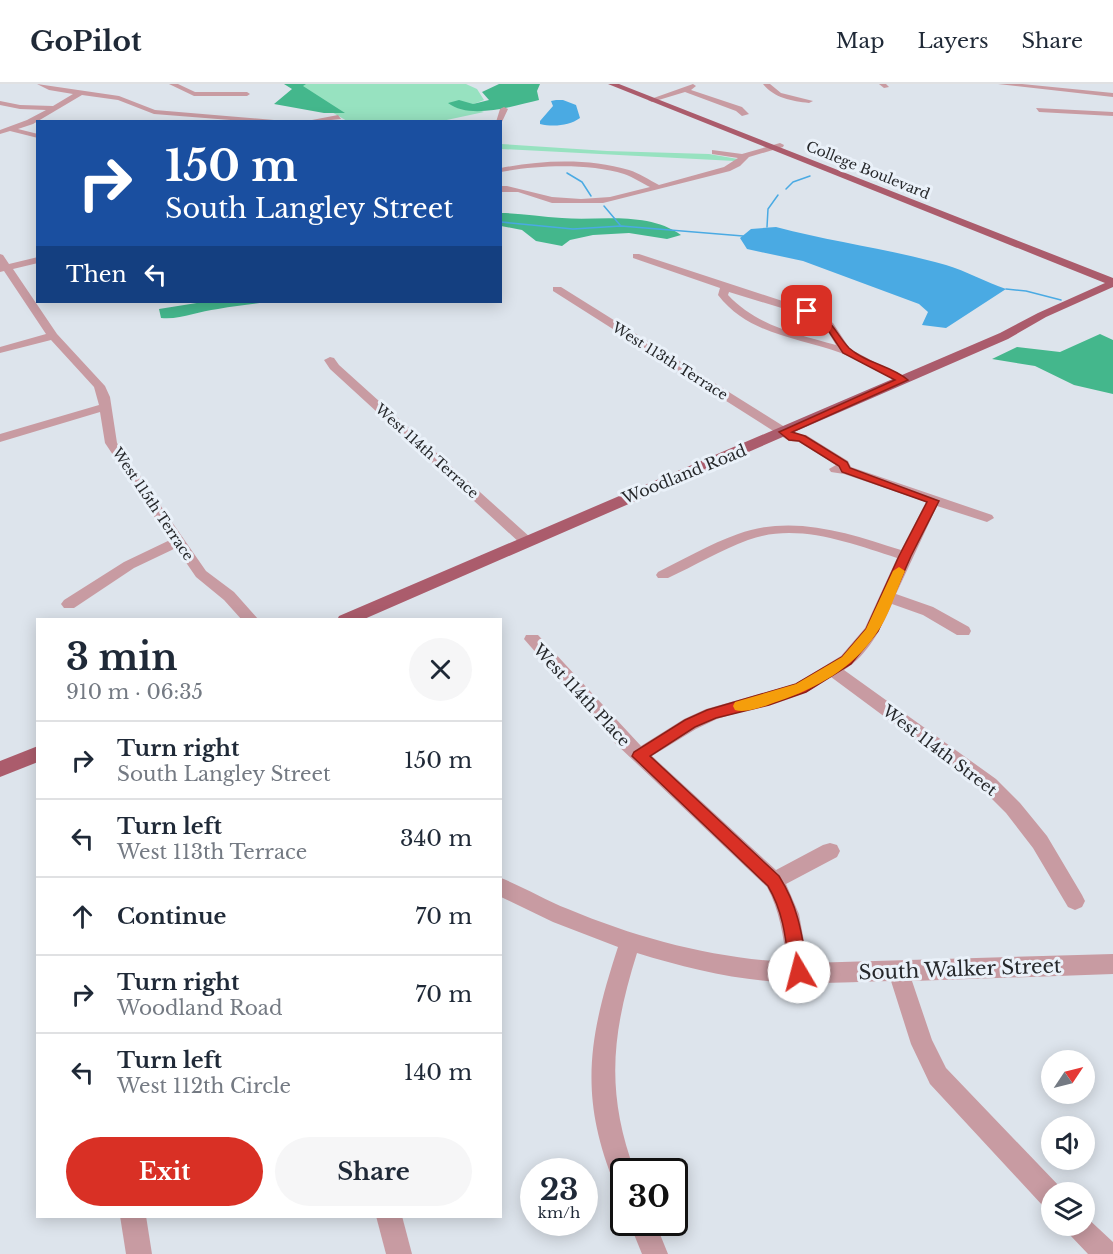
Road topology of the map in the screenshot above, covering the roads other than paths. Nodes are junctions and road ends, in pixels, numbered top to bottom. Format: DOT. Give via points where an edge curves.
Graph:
graph roads {
  1 [pos="40,84"];
  2 [pos="172,84"];
  3 [pos="612,84"];
  4 [pos="623,84"];
  5 [pos="698,84"];
  6 [pos="766,84"];
  7 [pos="1001,84"];
  8 [pos="246,85"];
  9 [pos="94,87"];
  10 [pos="1042,88"];
  11 [pos="685,90"];
  12 [pos="78,92"];
  13 [pos="247,94"];
  14 [pos="1113,95"];
  15 [pos="1042,97"];
  16 [pos="655,99"];
  17 [pos="809,101"];
  18 [pos="0,103"];
  19 [pos="55,108"];
  20 [pos="1040,110"];
  21 [pos="745,114"];
  22 [pos="1113,114"];
  23 [pos="220,116"];
  24 [pos="338,117"];
  25 [pos="269,120"];
  26 [pos="324,120"];
  27 [pos="10,129"];
  28 [pos="0,132"];
  29 [pos="36,136"];
  30 [pos="776,146"];
  31 [pos="715,152"];
  32 [pos="744,157"];
  33 [pos="502,170"];
  34 [pos="505,188"];
  35 [pos="659,188"];
  36 [pos="636,255"];
  37 [pos="36,260"];
  38 [pos="2,265"];
  39 [pos="1113,274"];
  40 [pos="1113,282"];
  41 [pos="725,287"];
  42 [pos="557,289"];
  43 [pos="1113,292"];
  44 [pos="1022,327"];
  45 [pos="53,336"];
  46 [pos="0,350"];
  47 [pos="846,351"];
  48 [pos="330,360"];
  49 [pos="903,380"];
  50 [pos="105,407"];
  51 [pos="788,435"];
  52 [pos="0,438"];
  53 [pos="933,501"];
  54 [pos="987,518"];
  55 [pos="179,541"];
  56 [pos="526,541"];
  57 [pos="905,556"];
  58 [pos="663,576"];
  59 [pos="888,597"];
  60 [pos="69,604"];
  61 [pos="249,618"];
  62 [pos="350,618"];
  63 [pos="963,632"];
  64 [pos="531,639"];
  65 [pos="833,670"];
  66 [pos="36,754"];
  67 [pos="639,756"];
  68 [pos="0,769"];
  69 [pos="830,851"];
  70 [pos="774,881"];
  71 [pos="502,888"];
  72 [pos="1075,901"];
  73 [pos="630,942"];
  74 [pos="1113,964"];
  75 [pos="898,971"];
  76 [pos="799,972"];
  77 [pos="619,1158"];
  78 [pos="1041,1185"];
  79 [pos="133,1218"];
  80 [pos="390,1218"];
  81 [pos="648,1236"];
  82 [pos="1088,1236"];
  83 [pos="138,1254"];
  84 [pos="399,1254"];
  85 [pos="655,1254"];
  86 [pos="1106,1254"];
  1 -- 12 [label="street"];
  2 -- 13 [label="street" via="200,94"];
  3 -- 16 [label="main road, College Boulevard"];
  4 -- 16 [label="main road, College Boulevard"];
  5 -- 11 [label="street"];
  6 -- 17 [label="street" via="777,93"];
  7 -- 10 [label="street"];
  8 -- 13 [label="street"];
  9 -- 12 [label="street"];
  10 -- 14 [label="street"];
  10 -- 15 [label="street"];
  11 -- 16 [label="street"];
  11 -- 21 [label="street"];
  12 -- 19 [label="street"];
  12 -- 23 [label="street" via="119,98 154,112"];
  13 -- 23 [label="street"];
  16 -- 30 [label="main road, College Boulevard"];
  18 -- 19 [label="street"];
  19 -- 27 [label="street"];
  20 -- 22 [label="street"];
  23 -- 25 [label="street"];
  24 -- 26 [label="street"];
  27 -- 28 [label="street"];
  27 -- 29 [label="street"];
  30 -- 32 [label="street"];
  30 -- 39 [label="main road, College Boulevard"];
  30 -- 40 [label="main road, College Boulevard"];
  31 -- 32 [label="street"];
  32 -- 35 [label="street" via="727,169"];
  33 -- 35 [label="street" via="528,165 605,169 633,175"];
  34 -- 35 [label="street" via="582,202 610,200"];
  36 -- 41 [label="street"];
  37 -- 38 [label="street"];
  38 -- 45 [label="street, West 115th Terrace"];
  40 -- 44 [label="main road, Woodland Road"];
  41 -- 47 [label="street" via="815,315 829,325"];
  41 -- 47 [label="street" via="723,295 757,322"];
  42 -- 51 [label="street, West 113th Terrace"];
  43 -- 44 [label="main road, Woodland Road"];
  44 -- 49 [label="main road, Woodland Road"];
  45 -- 46 [label="street"];
  45 -- 50 [label="street, West 115th Terrace" via="92,376"];
  47 -- 49 [label="street"];
  48 -- 56 [label="street, West 114th Terrace"];
  49 -- 51 [label="main road, Woodland Road"];
  50 -- 52 [label="street"];
  50 -- 55 [label="street, West 115th Terrace" via="111,443"];
  51 -- 53 [label="street, West 113th Terrace" via="813,456 837,469"];
  51 -- 56 [label="main road, Woodland Road"];
  53 -- 54 [label="street, West 113th Terrace"];
  53 -- 57 [label="street"];
  55 -- 60 [label="street" via="129,565"];
  55 -- 61 [label="street, West 115th Terrace" via="201,574"];
  56 -- 62 [label="main road, Woodland Road"];
  57 -- 58 [label="street" via="814,530 782,528 754,532"];
  57 -- 59 [label="street"];
  59 -- 63 [label="street" via="928,611"];
  59 -- 65 [label="street" via="865,641"];
  64 -- 67 [label="street, West 114th Place"];
  65 -- 67 [label="street" via="783,695 712,714"];
  65 -- 72 [label="street, West 114th Street" via="997,792 1040,842"];
  66 -- 68 [label="main road"];
  67 -- 70 [label="street, West 114th Place"];
  69 -- 70 [label="street"];
  70 -- 76 [label="street, West 114th Place" via="792,921"];
  71 -- 73 [label="street" via="579,924"];
  73 -- 76 [label="street, South Walker Street" via="752,969"];
  73 -- 77 [label="street" via="607,1021 602,1055 609,1126"];
  74 -- 75 [label="street, South Walker Street"];
  75 -- 76 [label="street, South Walker Street"];
  75 -- 78 [label="street" via="922,1044 938,1076"];
  79 -- 83 [label="street"];
  80 -- 84 [label="street"];
  81 -- 85 [label="street"];
  82 -- 86 [label="street"];
}
